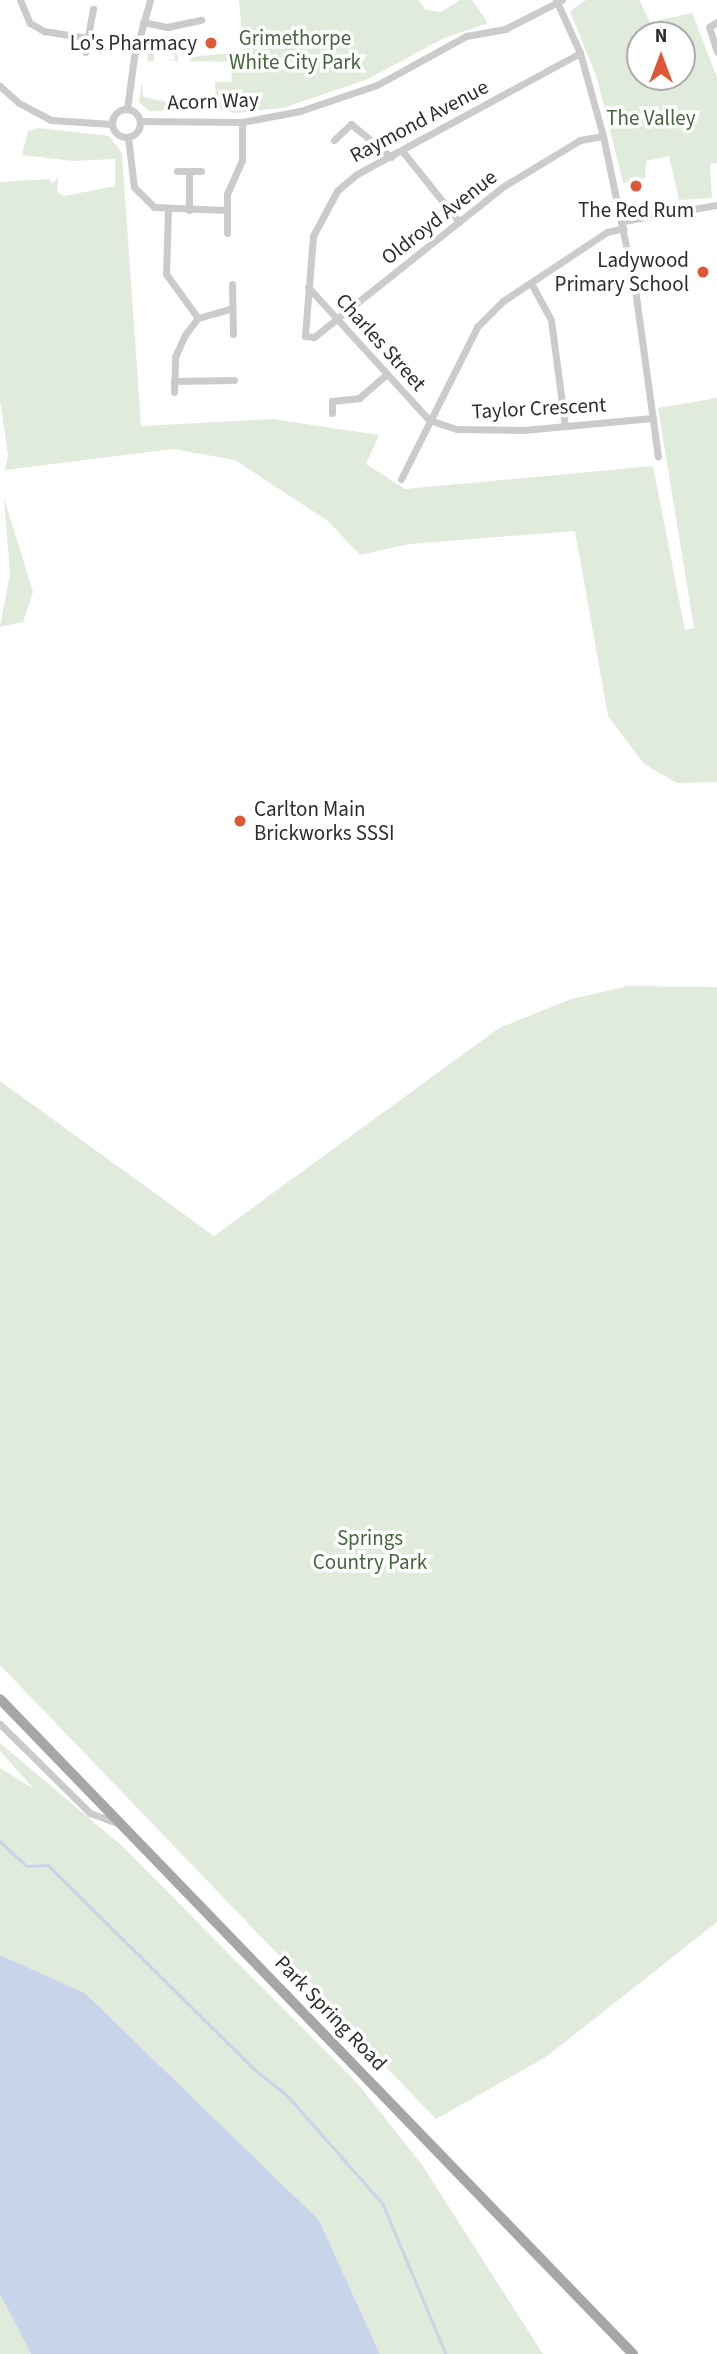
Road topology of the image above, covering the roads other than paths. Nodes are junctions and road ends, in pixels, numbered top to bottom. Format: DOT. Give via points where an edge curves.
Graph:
graph roads {
  1 [pos="20,0"];
  2 [pos="150,0"];
  3 [pos="558,1"];
  4 [pos="93,9"];
  5 [pos="201,20"];
  6 [pos="143,22"];
  7 [pos="717,22"];
  8 [pos="87,38"];
  9 [pos="85,52"];
  10 [pos="717,52"];
  11 [pos="580,53"];
  12 [pos="0,86"];
  13 [pos="127,109"];
  14 [pos="140,121"];
  15 [pos="242,122"];
  16 [pos="112,124"];
  17 [pos="603,136"];
  18 [pos="128,137"];
  19 [pos="334,140"];
  20 [pos="403,152"];
  21 [pos="391,157"];
  22 [pos="177,170"];
  23 [pos="189,170"];
  24 [pos="201,171"];
  25 [pos="717,205"];
  26 [pos="226,209"];
  27 [pos="168,210"];
  28 [pos="189,210"];
  29 [pos="458,222"];
  30 [pos="623,225"];
  31 [pos="227,233"];
  32 [pos="531,283"];
  33 [pos="232,284"];
  34 [pos="308,287"];
  35 [pos="232,308"];
  36 [pos="198,318"];
  37 [pos="338,319"];
  38 [pos="233,334"];
  39 [pos="305,336"];
  40 [pos="385,375"];
  41 [pos="234,380"];
  42 [pos="174,381"];
  43 [pos="174,392"];
  44 [pos="332,413"];
  45 [pos="652,418"];
  46 [pos="429,420"];
  47 [pos="565,426"];
  48 [pos="658,456"];
  49 [pos="401,479"];
  50 [pos="0,1699"];
  51 [pos="0,1724"];
  52 [pos="121,1824"];
  53 [pos="633,2354"];
  1 -- 8 [label="street" via="30,23 44,31"];
  2 -- 6 [label="street"];
  3 -- 11 [label="street"];
  3 -- 15 [label="street, Acorn Way" via="505,29 466,36 377,85 300,111"];
  4 -- 8 [label="street"];
  5 -- 6 [label="street" via="167,27"];
  6 -- 13 [label="street"];
  7 -- 10 [label="street" via="709,27"];
  8 -- 9 [label="street"];
  11 -- 17 [label="street"];
  11 -- 20 [label="street, Raymond Avenue"];
  12 -- 16 [label="street" via="19,103 51,120 67,125"];
  13 -- 14 [label="street, Acorn Way"];
  13 -- 16 [label="street" via="118,111"];
  14 -- 15 [label="street, Acorn Way"];
  14 -- 18 [label="street, Acorn Way" via="138,131"];
  15 -- 26 [label="street" via="242,160 229,186"];
  16 -- 18 [label="street" via="118,135"];
  17 -- 29 [label="street, Oldroyd Avenue" via="580,140 504,186"];
  17 -- 30 [label="street"];
  18 -- 27 [label="street" via="134,187 155,207"];
  19 -- 21 [label="street" via="351,124"];
  20 -- 21 [label="street, Raymond Avenue"];
  20 -- 29 [label="street"];
  21 -- 34 [label="street, Raymond Avenue" via="347,181 327,203 313,236"];
  22 -- 23 [label="street"];
  23 -- 24 [label="street"];
  23 -- 28 [label="street"];
  25 -- 30 [label="street"];
  26 -- 28 [label="street"];
  26 -- 31 [label="street"];
  27 -- 28 [label="street"];
  27 -- 36 [label="street" via="166,274"];
  29 -- 37 [label="street, Oldroyd Avenue"];
  30 -- 32 [label="street"];
  30 -- 45 [label="street"];
  32 -- 46 [label="street" via="477,327"];
  32 -- 47 [label="street" via="551,320"];
  33 -- 35 [label="street"];
  34 -- 37 [label="street, Charles Street"];
  34 -- 39 [label="street, Raymond Avenue"];
  35 -- 36 [label="street"];
  35 -- 38 [label="street"];
  36 -- 42 [label="street" via="177,349"];
  37 -- 39 [label="street, Oldroyd Avenue" via="314,337"];
  37 -- 40 [label="street, Charles Street"];
  40 -- 44 [label="street" via="359,398 332,401"];
  40 -- 46 [label="street, Charles Street"];
  41 -- 42 [label="street"];
  42 -- 43 [label="street"];
  45 -- 47 [label="street, Taylor Crescent"];
  45 -- 48 [label="street"];
  46 -- 47 [label="street, Taylor Crescent" via="457,429"];
  46 -- 49 [label="street"];
  50 -- 52 [label="main road, Park Spring Road"];
  51 -- 52 [label="street" via="90,1813"];
  52 -- 53 [label="main road, Park Spring Road"];
}
